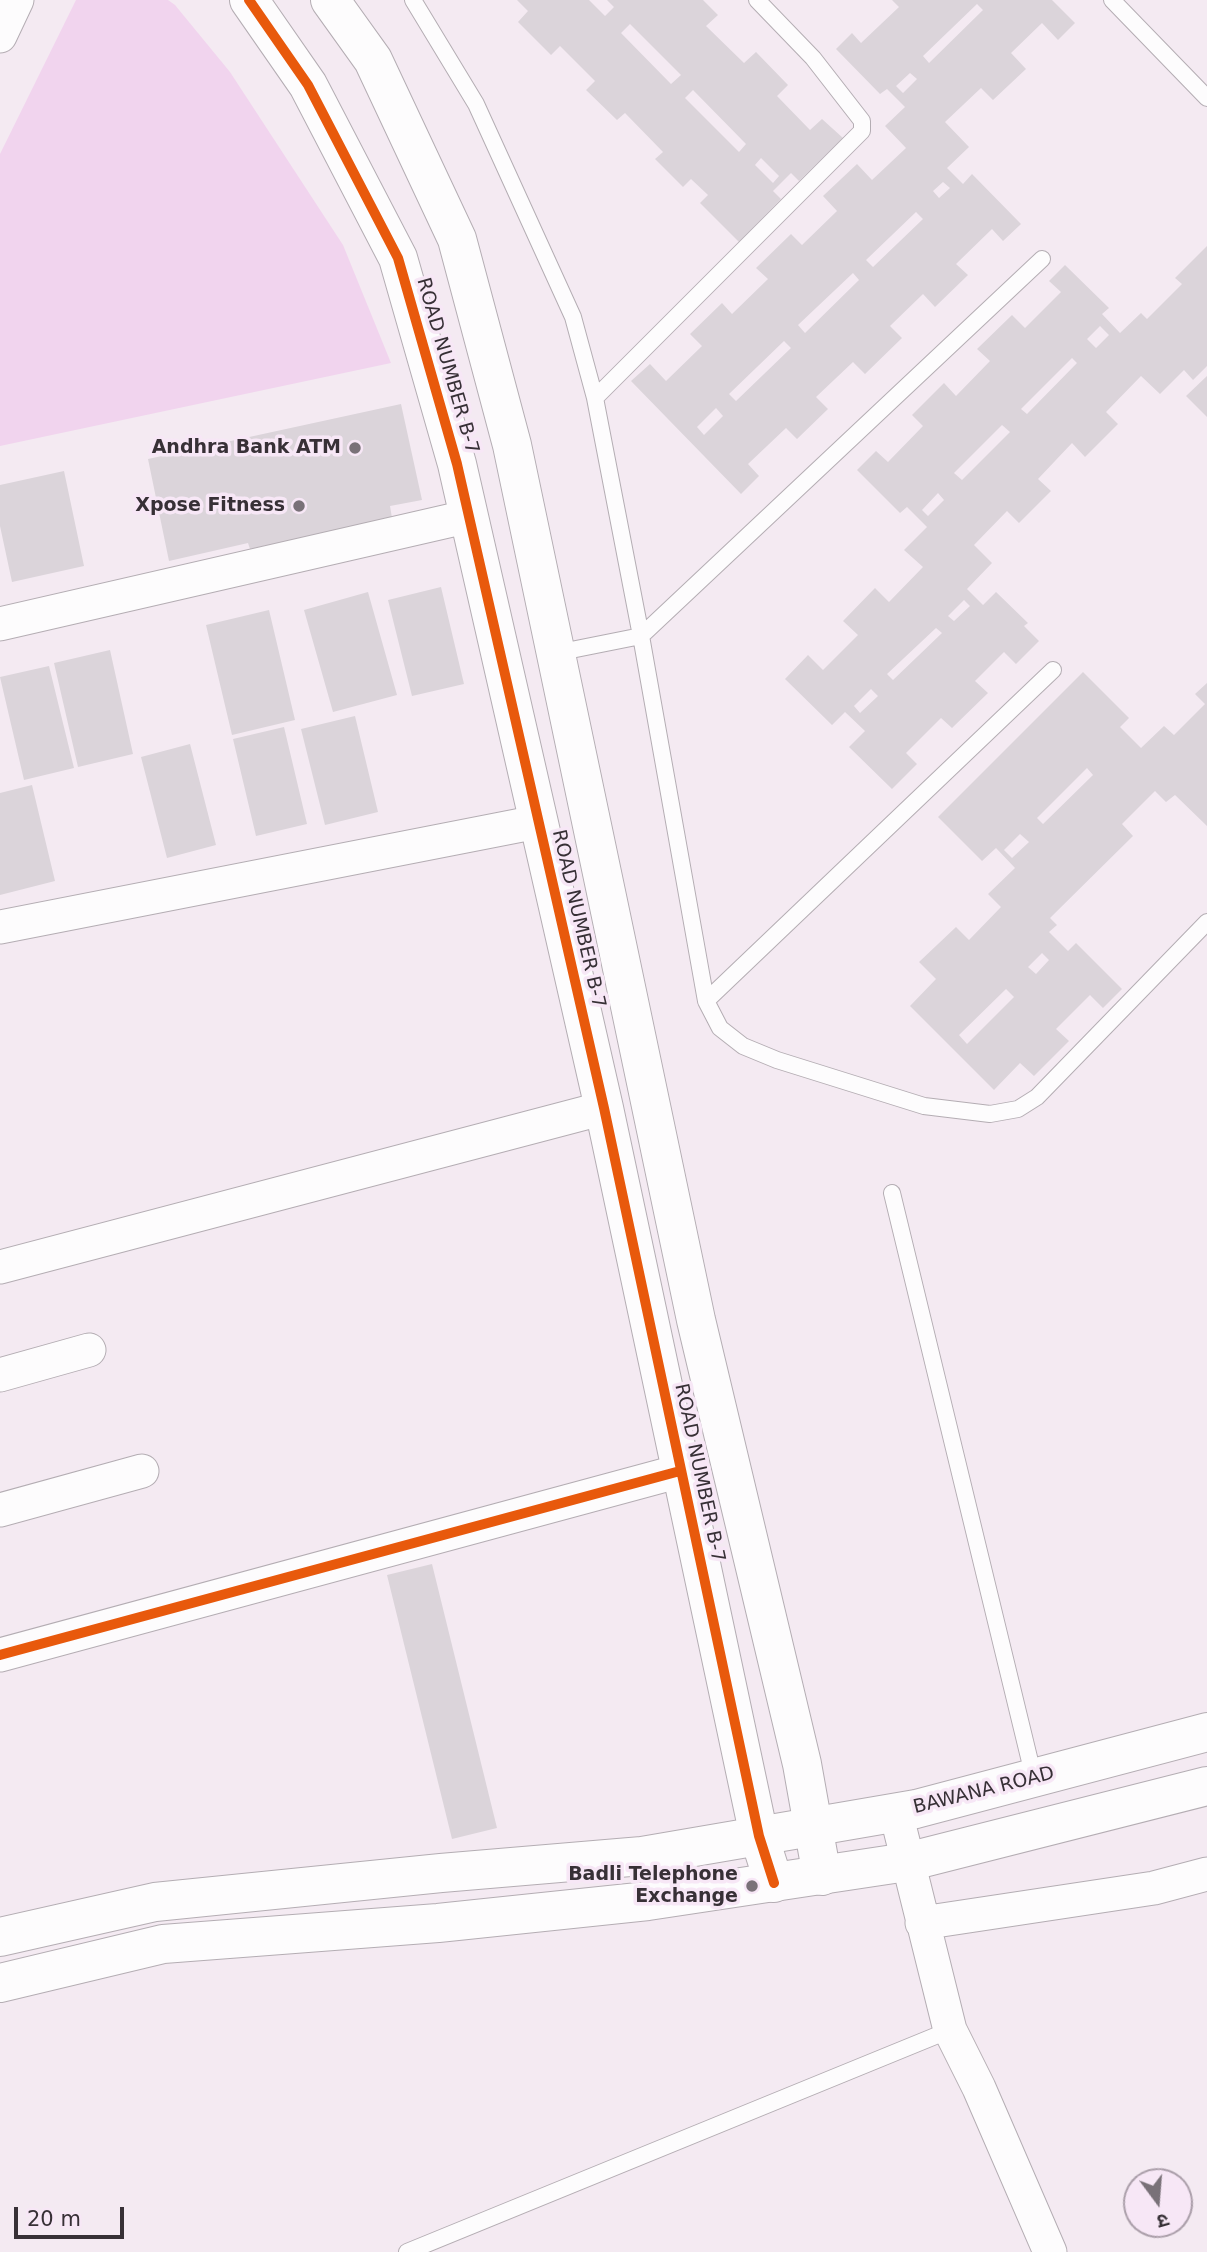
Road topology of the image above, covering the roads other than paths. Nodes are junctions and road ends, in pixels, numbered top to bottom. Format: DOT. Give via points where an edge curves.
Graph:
graph roads {
  1 [pos="17,0"];
  2 [pos="249,0"];
  3 [pos="330,0"];
  4 [pos="413,0"];
  5 [pos="757,0"];
  6 [pos="1112,0"];
  7 [pos="0,36"];
  8 [pos="1207,98"];
  9 [pos="1042,259"];
  10 [pos="595,398"];
  11 [pos="470,516"];
  12 [pos="0,624"];
  13 [pos="640,636"];
  14 [pos="556,653"];
  15 [pos="1053,670"];
  16 [pos="537,822"];
  17 [pos="1207,922"];
  18 [pos="0,927"];
  19 [pos="706,1001"];
  20 [pos="604,1108"];
  21 [pos="892,1193"];
  22 [pos="0,1266"];
  23 [pos="89,1350"];
  24 [pos="0,1375"];
  25 [pos="142,1471"];
  26 [pos="680,1471"];
  27 [pos="0,1510"];
  28 [pos="0,1655"];
  29 [pos="1207,1732"];
  30 [pos="1034,1778"];
  31 [pos="1207,1786"];
  32 [pos="896,1812"];
  33 [pos="812,1826"];
  34 [pos="759,1836"];
  35 [pos="907,1862"];
  36 [pos="1207,1874"];
  37 [pos="822,1876"];
  38 [pos="774,1883"];
  39 [pos="922,1923"];
  40 [pos="0,1937"];
  41 [pos="0,1983"];
  42 [pos="950,2030"];
  43 [pos="407,2252"];
  44 [pos="1050,2252"];
  1 -- 7 [label="street"];
  2 -- 11 [label="street, ROAD NUMBER B-7" via="308,85 398,258"];
  3 -- 14 [label="street, ROAD NUMBER B-7" via="373,60 457,239 512,445"];
  4 -- 10 [label="lane" via="482,116 573,317"];
  5 -- 10 [label="lane" via="813,58 862,121 862,131"];
  6 -- 8 [label="lane"];
  9 -- 13 [label="lane"];
  10 -- 13 [label="lane"];
  11 -- 12 [label="street"];
  11 -- 16 [label="street, ROAD NUMBER B-7"];
  13 -- 14 [label="lane"];
  13 -- 19 [label="lane"];
  14 -- 33 [label="street, ROAD NUMBER B-7" via="696,1320 802,1764"];
  15 -- 19 [label="lane"];
  16 -- 18 [label="street"];
  16 -- 20 [label="street, ROAD NUMBER B-7"];
  17 -- 19 [label="lane" via="1037,1097 1018,1109 990,1114 924,1107 777,1060 743,1046 720,1028"];
  20 -- 22 [label="street"];
  20 -- 26 [label="street, ROAD NUMBER B-7"];
  21 -- 30 [label="lane"];
  23 -- 24 [label="street"];
  25 -- 27 [label="street"];
  26 -- 28 [label="street"];
  26 -- 34 [label="street, ROAD NUMBER B-7"];
  29 -- 30 [label="street, BAWANA ROAD"];
  30 -- 32 [label="street, BAWANA ROAD"];
  31 -- 35 [label="street"];
  32 -- 33 [label="street, BAWANA ROAD"];
  32 -- 35 [label="street"];
  33 -- 34 [label="street, BAWANA ROAD"];
  33 -- 37 [label="street, ROAD NUMBER B-7"];
  34 -- 38 [label="street, ROAD NUMBER B-7"];
  34 -- 40 [label="street, BAWANA ROAD" via="642,1856 155,1902"];
  35 -- 37 [label="street"];
  35 -- 39 [label="street"];
  36 -- 39 [label="street" via="1154,1888"];
  37 -- 38 [label="street"];
  38 -- 41 [label="street" via="464,1920 163,1944"];
  39 -- 42 [label="street"];
  42 -- 43 [label="lane"];
  42 -- 44 [label="street"];
}
